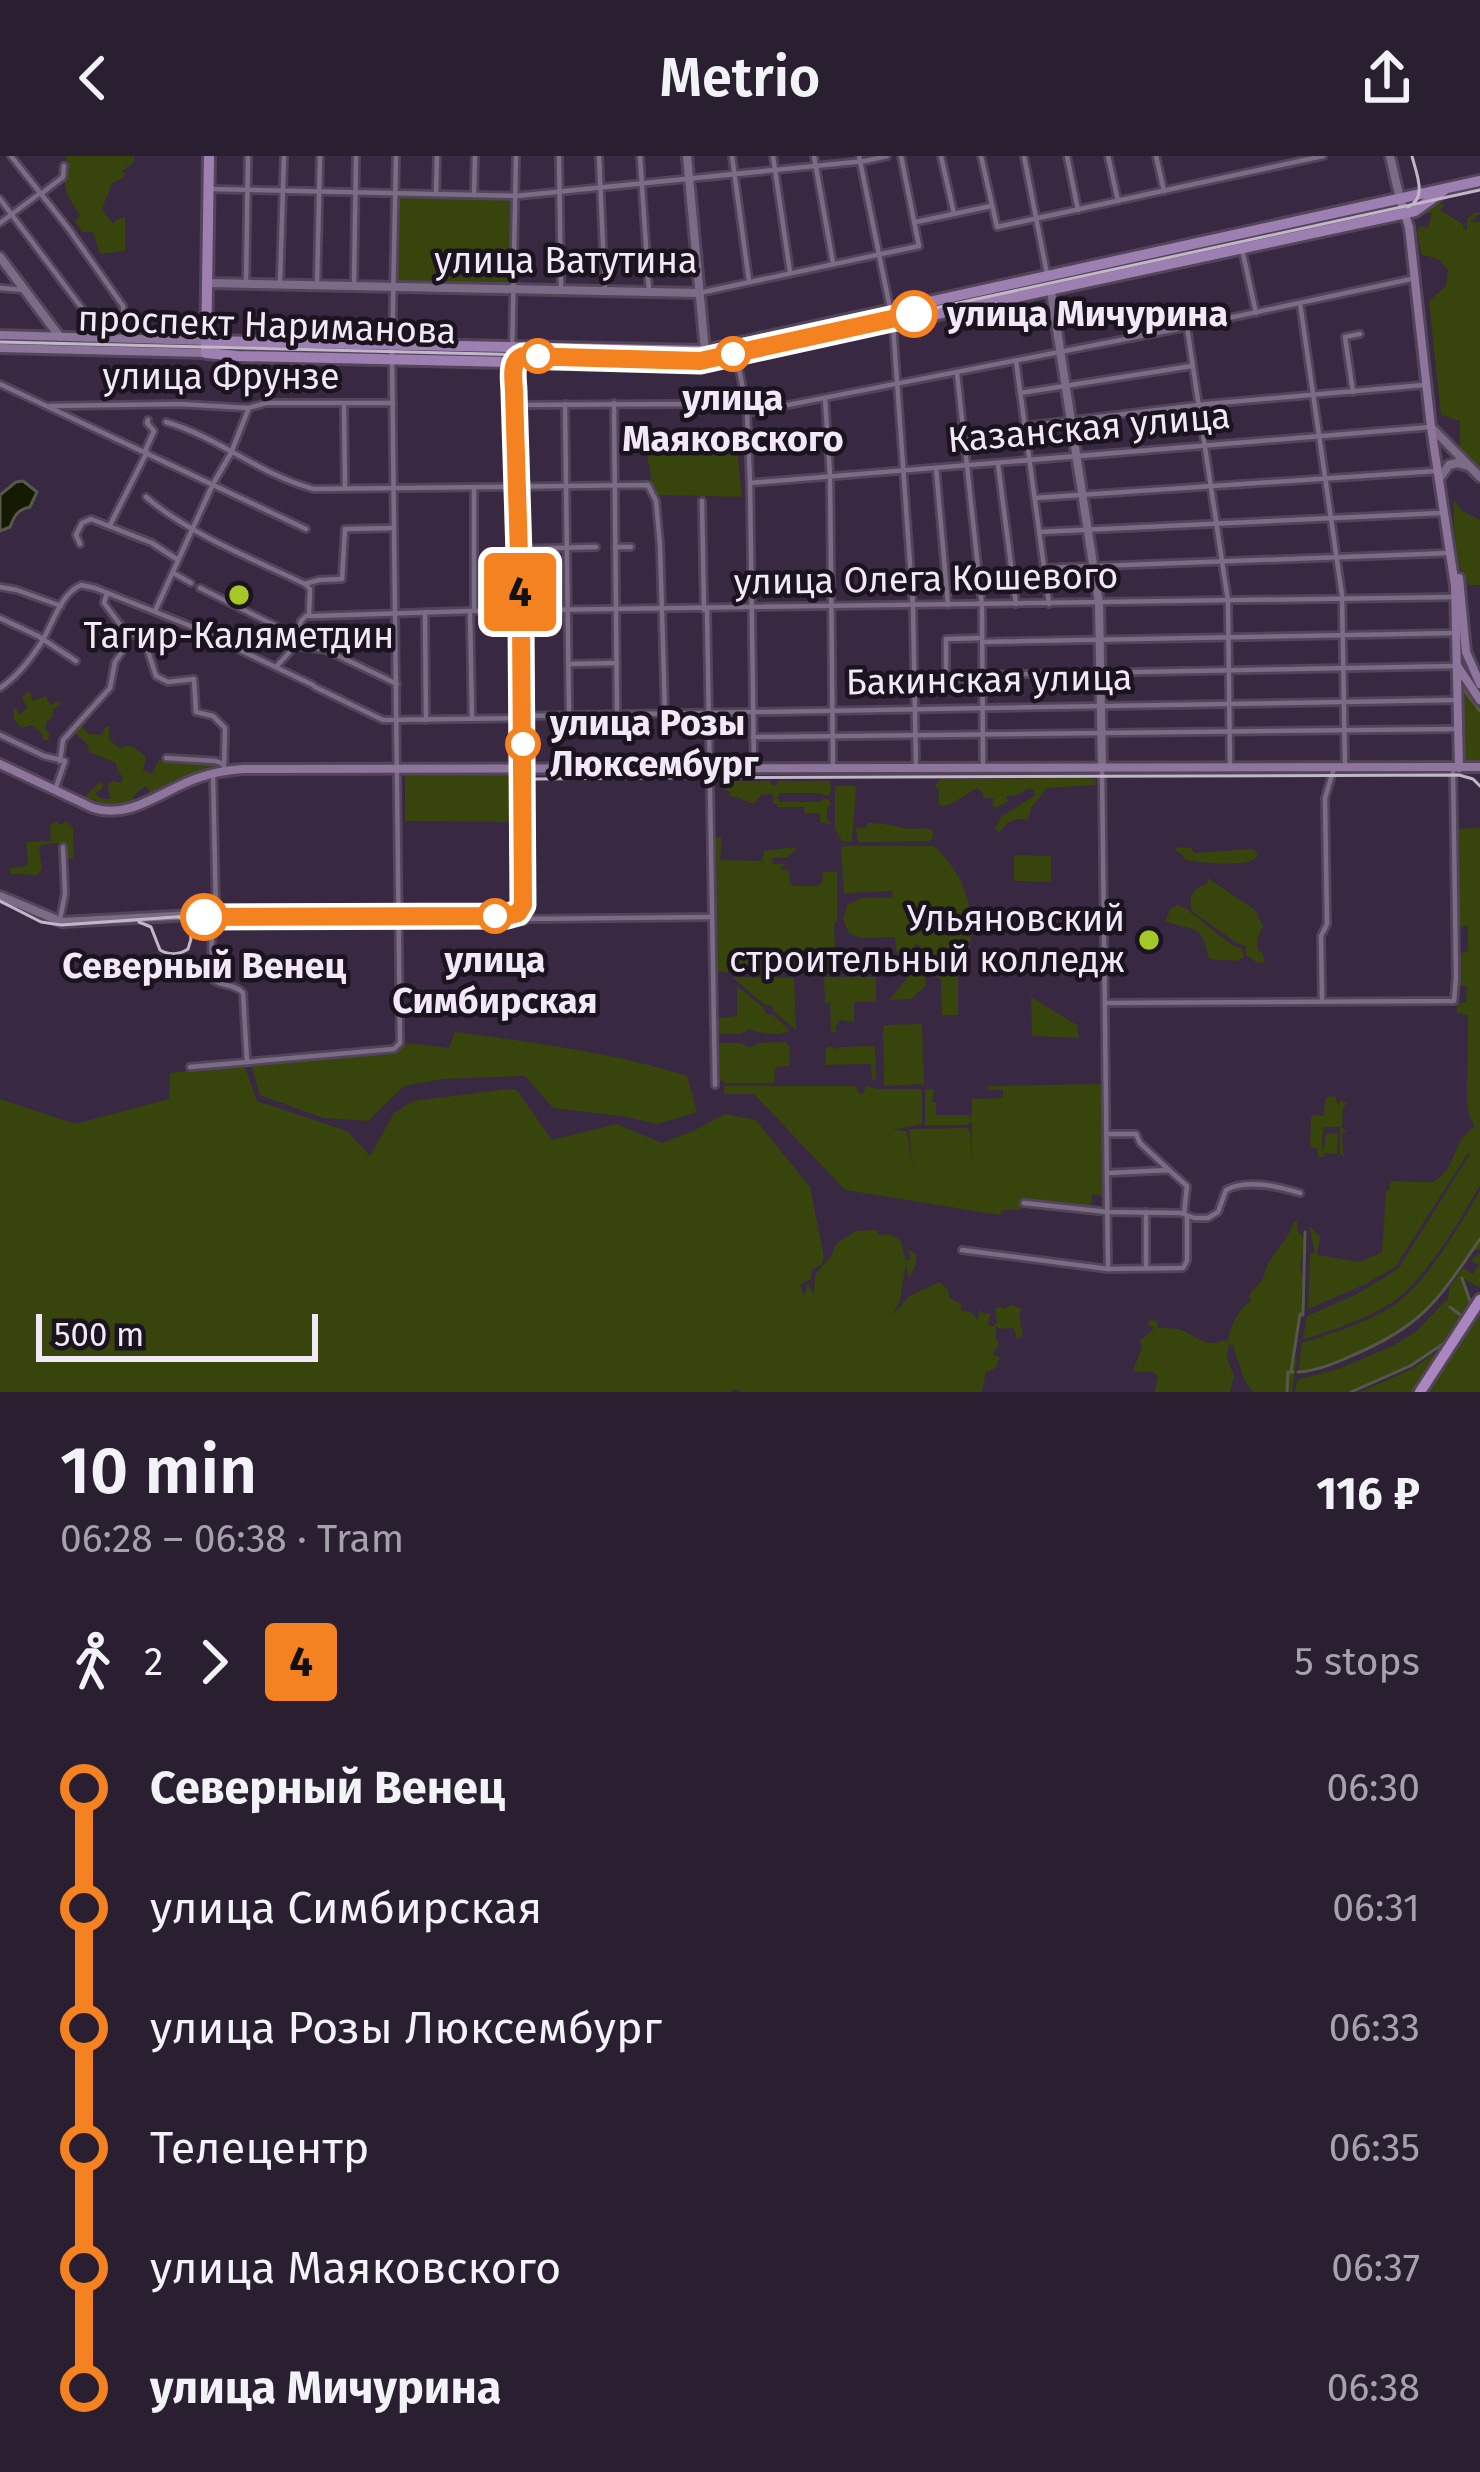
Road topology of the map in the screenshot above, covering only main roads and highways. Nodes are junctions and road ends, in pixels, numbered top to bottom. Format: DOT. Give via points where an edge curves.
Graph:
graph roads {
  1 [pos="209,156"];
  2 [pos="1480,181"];
  3 [pos="1444,190"];
  4 [pos="1400,200"];
  5 [pos="1404,214"];
  6 [pos="1048,277"];
  7 [pos="1052,291"];
  8 [pos="0,335"];
  9 [pos="206,347"];
  10 [pos="0,348"];
  11 [pos="706,358"];
  12 [pos="1444,512"];
  13 [pos="1457,666"];
  14 [pos="1480,666"];
  15 [pos="1480,683"];
  16 [pos="1480,700"];
  17 [pos="0,764"];
  18 [pos="1459,768"];
  19 [pos="1480,768"];
  20 [pos="1480,1300"];
  21 [pos="1480,1313"];
  22 [pos="1424,1392"];
  1 -- 9 [label="main road"];
  2 -- 3 [label="main road, проспект Нариманова"];
  3 -- 4 [label="main road, проспект Нариманова"];
  3 -- 5 [label="main road, проспект Нариманова"];
  4 -- 5 [label="main road"];
  4 -- 6 [label="main road, проспект Нариманова"];
  5 -- 7 [label="main road, проспект Нариманова"];
  5 -- 12 [label="main road"];
  6 -- 7 [label="main road"];
  6 -- 11 [label="main road, проспект Нариманова"];
  7 -- 11 [label="main road, проспект Нариманова" via="736,359"];
  8 -- 9 [label="main road, проспект Нариманова"];
  9 -- 10 [label="main road, проспект Нариманова"];
  9 -- 11 [label="main road, проспект Нариманова" via="512,347"];
  9 -- 11 [label="main road, проспект Нариманова" via="238,356"];
  12 -- 13 [label="main road"];
  12 -- 15 [label="main road" via="1466,652"];
  13 -- 16 [label="main road"];
  13 -- 18 [label="main road"];
  14 -- 15 [label="main road"];
  17 -- 18 [label="main road" via="117,812 220,769"];
  18 -- 19 [label="main road"];
  20 -- 22 [label="highway"];
  21 -- 22 [label="highway"];
}
